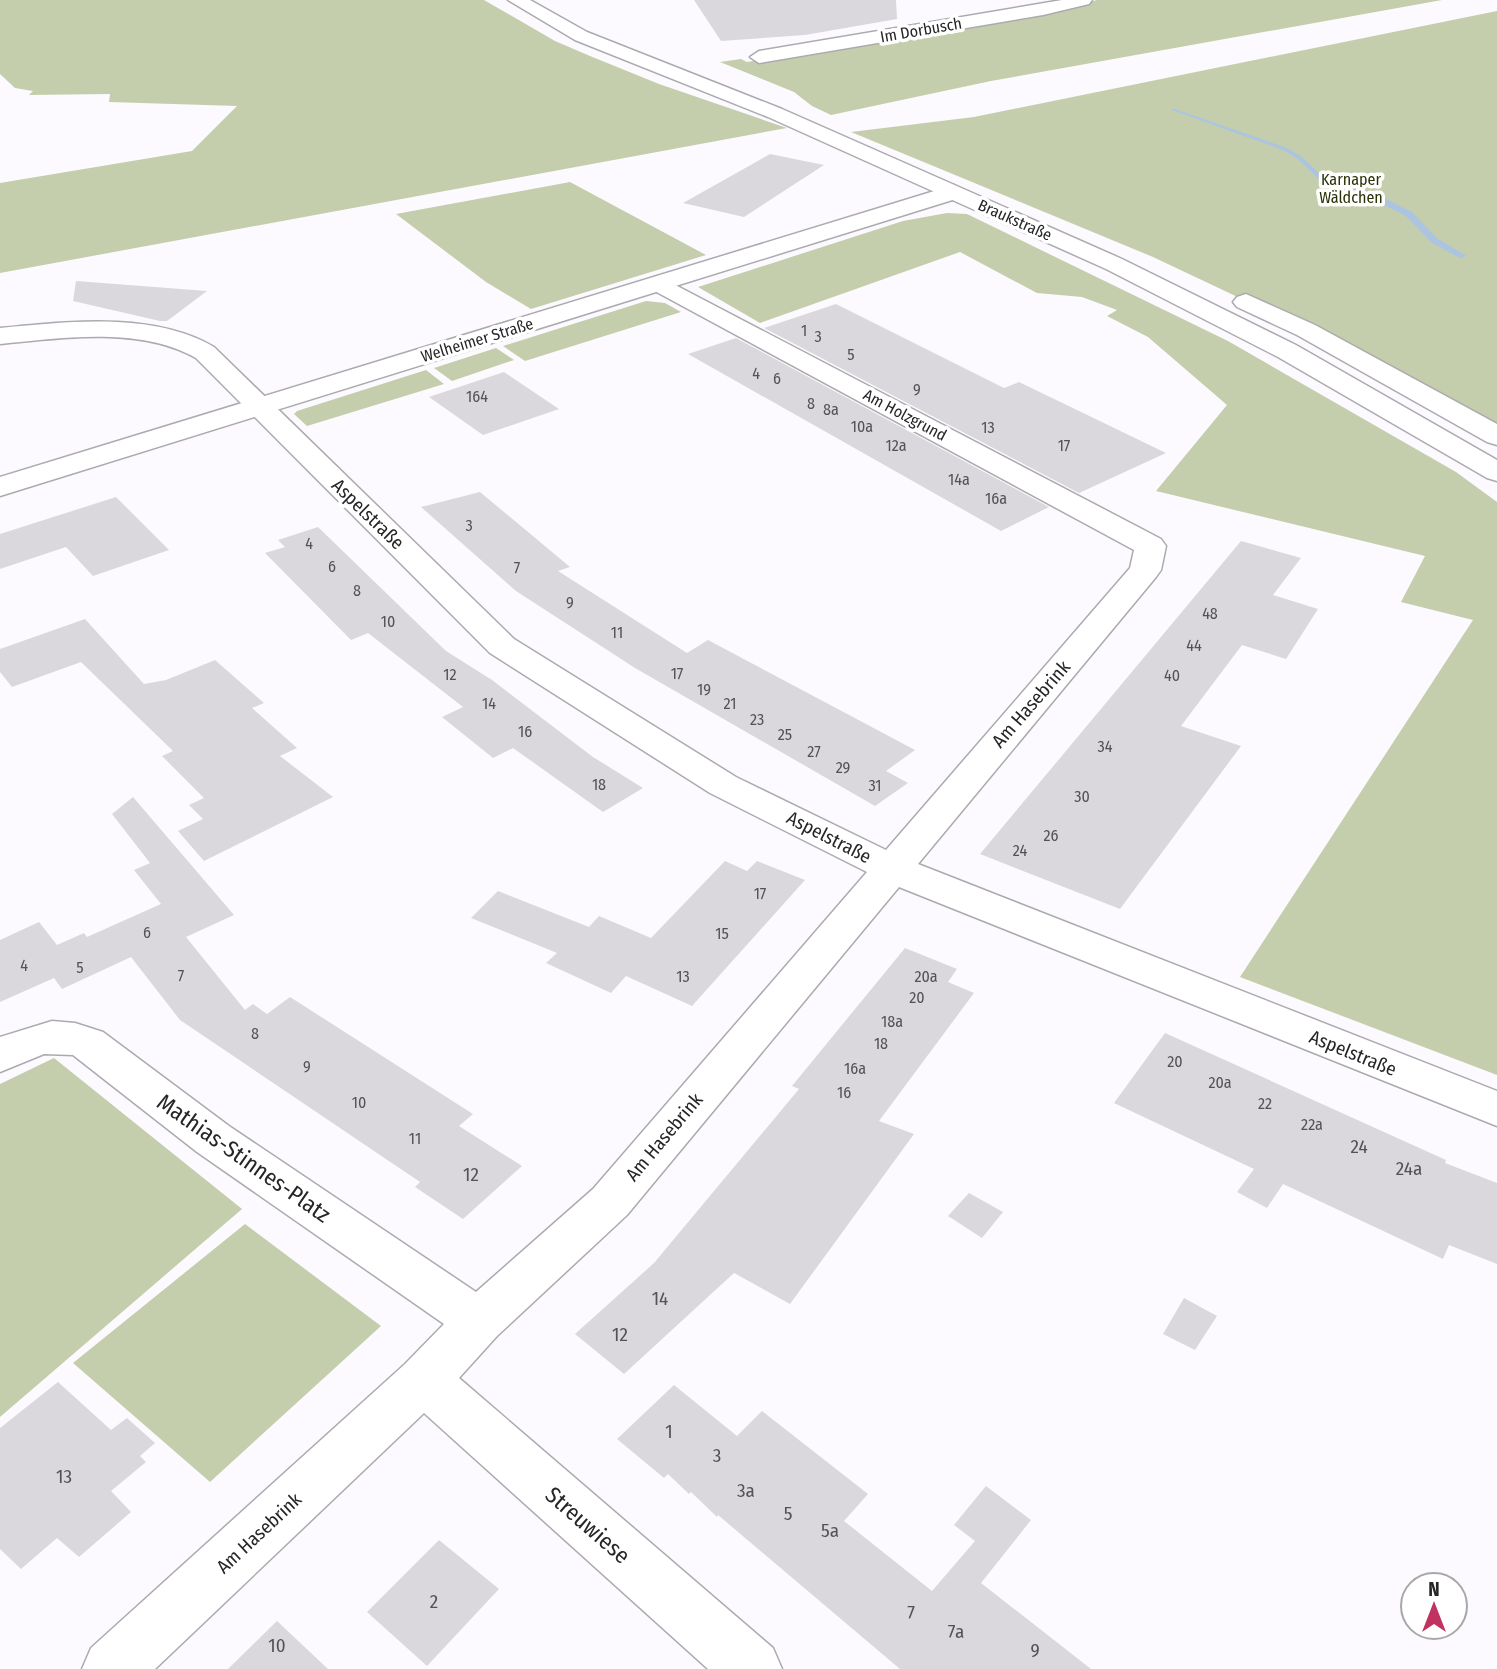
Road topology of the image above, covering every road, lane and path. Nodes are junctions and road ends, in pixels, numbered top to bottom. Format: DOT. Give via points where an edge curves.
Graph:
graph roads {
  1 [pos="517,0"];
  2 [pos="1083,0"];
  3 [pos="600,24"];
  4 [pos="759,57"];
  5 [pos="954,192"];
  6 [pos="1199,280"];
  7 [pos="660,284"];
  8 [pos="1223,291"];
  9 [pos="0,336"];
  10 [pos="257,407"];
  11 [pos="1497,436"];
  12 [pos="1497,472"];
  13 [pos="0,487"];
  14 [pos="1150,546"];
  15 [pos="890,868"];
  16 [pos="0,1056"];
  17 [pos="1497,1109"];
  18 [pos="479,1321"];
  19 [pos="424,1380"];
  20 [pos="112,1669"];
  21 [pos="752,1669"];
  1 -- 5 [label="street, Braukstraße" via="581,36 775,113"];
  2 -- 4 [label="street, Im Dorbusch"];
  3 -- 6 [label="street, Braukstraße"];
  5 -- 7 [label="street, Welheimer Straße"];
  5 -- 12 [label="street, Braukstraße" via="1114,264 1287,351"];
  7 -- 10 [label="street, Welheimer Straße"];
  7 -- 14 [label="street, Am Holzgrund"];
  8 -- 11 [label="street" via="1306,330"];
  9 -- 10 [label="street, Aspelstraße" via="87,331 181,341 207,354"];
  10 -- 13 [label="street, Welheimer Straße"];
  10 -- 15 [label="street, Aspelstraße" via="502,646 723,785"];
  14 -- 15 [label="street, Am Hasebrink" via="1145,570"];
  15 -- 17 [label="street, Aspelstraße"];
  15 -- 18 [label="street, Am Hasebrink" via="610,1202"];
  16 -- 18 [label="street, Mathias-Stinnes-Platz" via="49,1035 88,1043 213,1139"];
  18 -- 19 [label="street, Am Hasebrink"];
  19 -- 20 [label="street, Am Hasebrink"];
  19 -- 21 [label="street, Streuwiese"];
}
